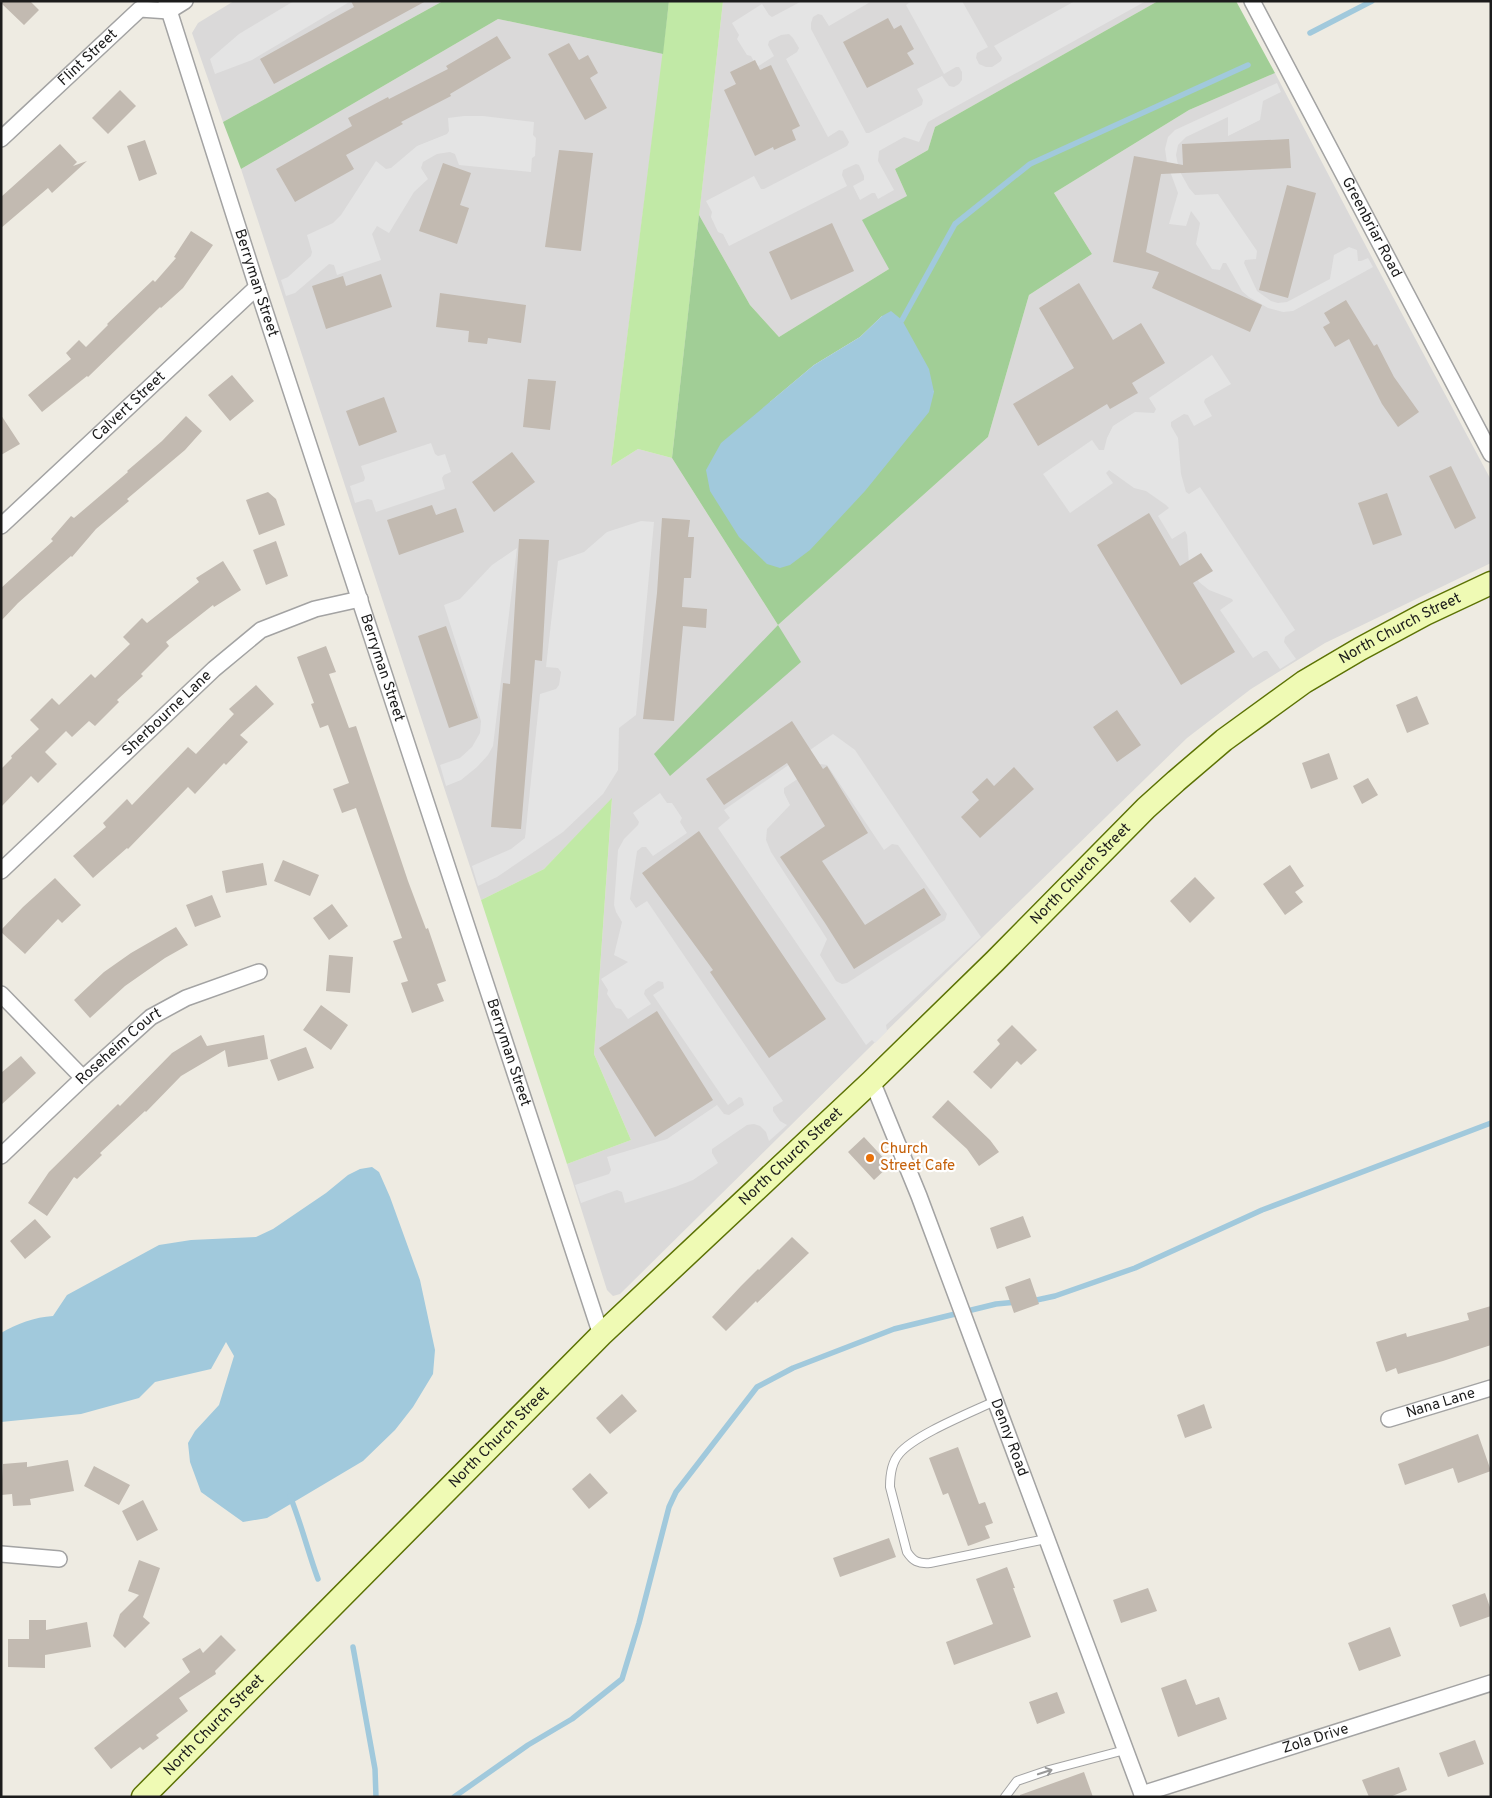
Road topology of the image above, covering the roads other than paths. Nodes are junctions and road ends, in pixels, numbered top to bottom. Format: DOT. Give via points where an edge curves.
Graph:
graph roads {
  1 [pos="185,1"];
  2 [pos="1252,1"];
  3 [pos="167,6"];
  4 [pos="1,138"];
  5 [pos="257,287"];
  6 [pos="1490,449"];
  7 [pos="1,526"];
  8 [pos="1491,584"];
  9 [pos="360,599"];
  10 [pos="1,871"];
  11 [pos="259,972"];
  12 [pos="1,994"];
  13 [pos="83,1078"];
  14 [pos="872,1081"];
  15 [pos="1,1156"];
  16 [pos="602,1335"];
  17 [pos="1491,1388"];
  18 [pos="995,1401"];
  19 [pos="1389,1419"];
  20 [pos="1046,1538"];
  21 [pos="1,1554"];
  22 [pos="59,1559"];
  23 [pos="1491,1683"];
  24 [pos="1125,1750"];
  25 [pos="1142,1795"];
  26 [pos="143,1797"];
  27 [pos="1005,1797"];
  1 -- 3 [label="street"];
  2 -- 6 [label="street, Greenbriar Road"];
  3 -- 4 [label="street, Flint Street" via="140,10"];
  3 -- 5 [label="street, Berryman Street"];
  5 -- 7 [label="street, Calvert Street"];
  5 -- 9 [label="street, Berryman Street"];
  8 -- 14 [label="main road, North Church Street" via="1360,649 1304,682 1224,740 1146,808"];
  9 -- 10 [label="street, Sherbourne Lane" via="315,609 261,630 214,669"];
  9 -- 16 [label="street, Berryman Street"];
  11 -- 13 [label="street, Roseheim Court" via="186,998 151,1017"];
  12 -- 13 [label="street"];
  13 -- 15 [label="street, Roseheim Court"];
  14 -- 16 [label="main road, North Church Street"];
  14 -- 18 [label="street, Denny Road" via="919,1196"];
  16 -- 26 [label="main road, North Church Street"];
  17 -- 19 [label="street, Nana Lane"];
  18 -- 20 [label="street, Denny Road"];
  18 -- 20 [label="lane" via="917,1440 895,1460 890,1487 907,1552 916,1562 930,1564"];
  20 -- 24 [label="street, Denny Road"];
  21 -- 22 [label="street"];
  23 -- 25 [label="street, Zola Drive"];
  24 -- 25 [label="street, Denny Road"];
  27 -- 24 [label="lane, one-way" via="1018,1781"];
}
